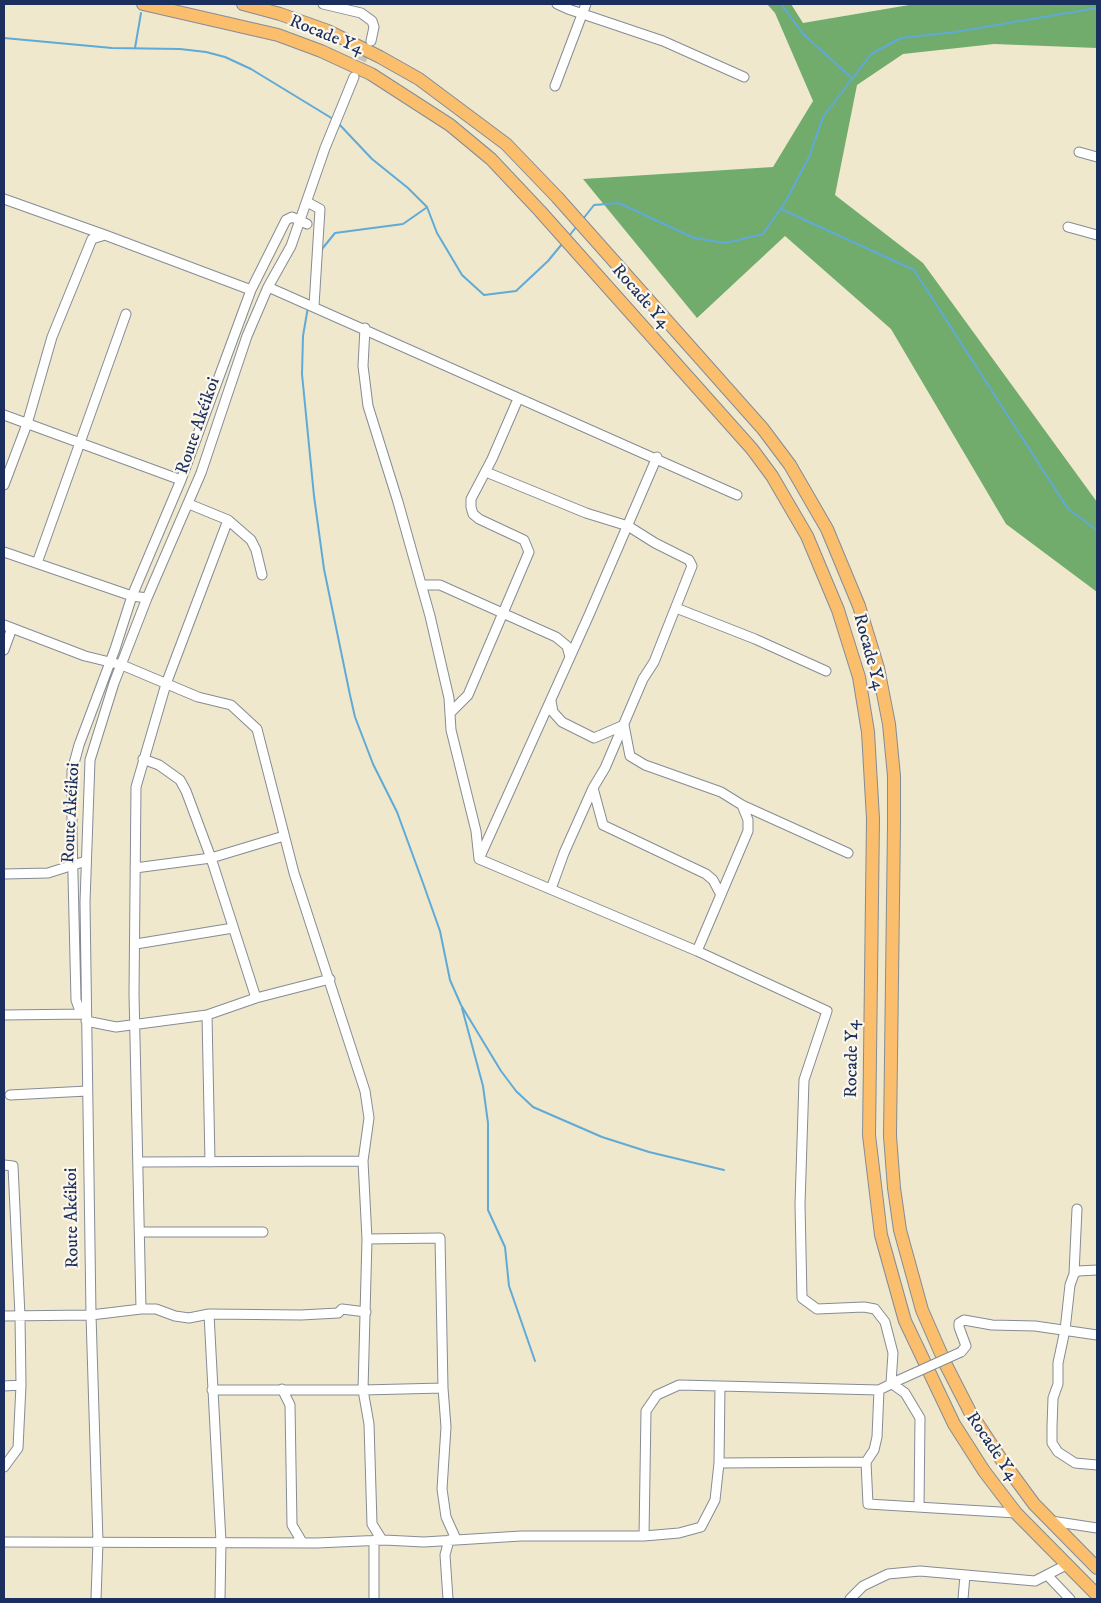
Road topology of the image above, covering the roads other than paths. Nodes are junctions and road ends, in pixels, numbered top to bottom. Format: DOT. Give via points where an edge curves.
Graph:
graph roads {
  1 [pos="143,4"];
  2 [pos="243,4"];
  3 [pos="323,4"];
  4 [pos="557,4"];
  5 [pos="586,4"];
  6 [pos="583,15"];
  7 [pos="371,41"];
  8 [pos="354,77"];
  9 [pos="744,77"];
  10 [pos="555,86"];
  11 [pos="1079,152"];
  12 [pos="1097,157"];
  13 [pos="4,199"];
  14 [pos="307,202"];
  15 [pos="304,222"];
  16 [pos="1068,227"];
  17 [pos="105,234"];
  18 [pos="1097,235"];
  19 [pos="268,287"];
  20 [pos="251,290"];
  21 [pos="314,306"];
  22 [pos="126,314"];
  23 [pos="365,328"];
  24 [pos="518,399"];
  25 [pos="4,415"];
  26 [pos="27,424"];
  27 [pos="80,443"];
  28 [pos="657,457"];
  29 [pos="486,472"];
  30 [pos="181,480"];
  31 [pos="4,485"];
  32 [pos="737,495"];
  33 [pos="189,504"];
  34 [pos="228,520"];
  35 [pos="628,526"];
  36 [pos="4,552"];
  37 [pos="37,563"];
  38 [pos="262,575"];
  39 [pos="421,584"];
  40 [pos="132,596"];
  41 [pos="148,598"];
  42 [pos="676,608"];
  43 [pos="502,612"];
  44 [pos="8,627"];
  45 [pos="4,650"];
  46 [pos="570,658"];
  47 [pos="110,661"];
  48 [pos="122,665"];
  49 [pos="826,671"];
  50 [pos="166,684"];
  51 [pos="551,701"];
  52 [pos="450,713"];
  53 [pos="624,725"];
  54 [pos="144,758"];
  55 [pos="593,788"];
  56 [pos="742,805"];
  57 [pos="284,836"];
  58 [pos="848,853"];
  59 [pos="211,858"];
  60 [pos="479,858"];
  61 [pos="86,861"];
  62 [pos="72,865"];
  63 [pos="136,868"];
  64 [pos="4,874"];
  65 [pos="551,889"];
  66 [pos="721,895"];
  67 [pos="233,928"];
  68 [pos="136,944"];
  69 [pos="697,951"];
  70 [pos="330,979"];
  71 [pos="256,998"];
  72 [pos="208,1014"];
  73 [pos="4,1015"];
  74 [pos="84,1017"];
  75 [pos="136,1023"];
  76 [pos="87,1091"];
  77 [pos="10,1095"];
  78 [pos="363,1161"];
  79 [pos="138,1162"];
  80 [pos="210,1162"];
  81 [pos="4,1166"];
  82 [pos="1077,1209"];
  83 [pos="140,1232"];
  84 [pos="263,1232"];
  85 [pos="367,1239"];
  86 [pos="1097,1270"];
  87 [pos="1074,1274"];
  88 [pos="141,1309"];
  89 [pos="366,1312"];
  90 [pos="209,1314"];
  91 [pos="91,1315"];
  92 [pos="4,1316"];
  93 [pos="20,1316"];
  94 [pos="1065,1330"];
  95 [pos="1097,1335"];
  96 [pos="895,1381"];
  97 [pos="21,1385"];
  98 [pos="4,1386"];
  99 [pos="720,1386"];
  100 [pos="443,1388"];
  101 [pos="282,1389"];
  102 [pos="212,1390"];
  103 [pos="363,1390"];
  104 [pos="879,1390"];
  105 [pos="866,1462"];
  106 [pos="719,1463"];
  107 [pos="1097,1465"];
  108 [pos="4,1467"];
  109 [pos="919,1507"];
  110 [pos="1016,1513"];
  111 [pos="1051,1521"];
  112 [pos="1097,1528"];
  113 [pos="644,1536"];
  114 [pos="378,1540"];
  115 [pos="452,1540"];
  116 [pos="4,1542"];
  117 [pos="98,1542"];
  118 [pos="221,1542"];
  119 [pos="302,1542"];
  120 [pos="1066,1565"];
  121 [pos="1097,1568"];
  122 [pos="965,1575"];
  123 [pos="1047,1576"];
  124 [pos="1097,1595"];
  125 [pos="96,1599"];
  126 [pos="220,1599"];
  127 [pos="374,1599"];
  128 [pos="448,1599"];
  129 [pos="850,1599"];
  130 [pos="963,1599"];
  131 [pos="1070,1599"];
  1 -- 110 [label="highway, Rocade Y4" via="278,35 321,51 371,74 450,125 491,160 540,211 752,448 807,536 838,610 859,677 873,780 869,1135 881,1235 905,1321 928,1373 954,1424"];
  2 -- 111 [label="highway, Rocade Y4" via="328,31 380,57 419,79 506,144 557,196 728,388 790,465 827,529 859,606 878,668 889,724 894,776 890,1136 900,1230 922,1310 946,1366 970,1412 1001,1459 1034,1504"];
  3 -- 7 [label="street" via="361,13 372,22 374,33"];
  4 -- 6 [label="street"];
  5 -- 6 [label="street"];
  6 -- 9 [label="street" via="663,41"];
  6 -- 10 [label="street"];
  8 -- 14 [label="street, Route Akéikoi"];
  11 -- 12 [label="street"];
  13 -- 17 [label="street"];
  14 -- 15 [label="street, Route Akéikoi"];
  14 -- 21 [label="street" via="320,209"];
  15 -- 19 [label="street, Route Akéikoi"];
  15 -- 20 [label="street, Route Akéikoi" via="292,217 286,220"];
  16 -- 18 [label="street"];
  17 -- 20 [label="street"];
  17 -- 26 [label="street" via="92,239 52,337"];
  19 -- 21 [label="street"];
  19 -- 33 [label="street, Route Akéikoi" via="240,354"];
  20 -- 30 [label="street, Route Akéikoi"];
  21 -- 23 [label="street"];
  22 -- 27 [label="street"];
  23 -- 24 [label="street"];
  23 -- 39 [label="street" via="363,366 368,406"];
  24 -- 28 [label="street"];
  24 -- 29 [label="street"];
  25 -- 26 [label="street"];
  26 -- 27 [label="street"];
  26 -- 31 [label="street"];
  27 -- 30 [label="street"];
  27 -- 37 [label="street"];
  28 -- 32 [label="street"];
  28 -- 35 [label="street"];
  29 -- 35 [label="street" via="586,513"];
  29 -- 43 [label="street" via="471,500 473,514 524,540 529,552"];
  30 -- 40 [label="street, Route Akéikoi"];
  33 -- 34 [label="street"];
  33 -- 41 [label="street, Route Akéikoi"];
  34 -- 38 [label="street" via="251,540"];
  34 -- 50 [label="street"];
  35 -- 42 [label="street" via="689,560 692,566"];
  35 -- 46 [label="street"];
  36 -- 37 [label="street"];
  37 -- 40 [label="street"];
  39 -- 43 [label="street" via="440,585"];
  39 -- 52 [label="street"];
  40 -- 41 [label="street"];
  40 -- 47 [label="street, Route Akéikoi"];
  41 -- 48 [label="street, Route Akéikoi"];
  42 -- 49 [label="street"];
  42 -- 53 [label="street"];
  43 -- 46 [label="street" via="562,641"];
  43 -- 52 [label="street" via="468,695"];
  44 -- 45 [label="street"];
  44 -- 47 [label="street" via="85,656"];
  46 -- 51 [label="street"];
  47 -- 48 [label="street"];
  47 -- 62 [label="street, Route Akéikoi" via="72,771"];
  48 -- 50 [label="street"];
  48 -- 61 [label="street, Route Akéikoi" via="90,760"];
  50 -- 54 [label="street"];
  50 -- 57 [label="street" via="198,697 231,705 256,727"];
  51 -- 53 [label="street" via="553,712 562,722 594,738"];
  51 -- 60 [label="street"];
  52 -- 60 [label="street"];
  53 -- 55 [label="street"];
  53 -- 56 [label="street" via="630,756 651,768 720,792"];
  54 -- 59 [label="street" via="180,780"];
  54 -- 63 [label="street" via="136,787"];
  55 -- 65 [label="street"];
  55 -- 66 [label="street" via="603,826 706,874"];
  56 -- 58 [label="street"];
  56 -- 66 [label="street" via="748,820 748,832"];
  57 -- 59 [label="street"];
  57 -- 70 [label="street"];
  59 -- 63 [label="street"];
  59 -- 67 [label="street"];
  60 -- 65 [label="street"];
  61 -- 62 [label="street"];
  61 -- 74 [label="street, Route Akéikoi"];
  62 -- 64 [label="street" via="48,873"];
  62 -- 74 [label="street, Route Akéikoi" via="76,1000"];
  63 -- 68 [label="street"];
  65 -- 69 [label="street"];
  66 -- 69 [label="street"];
  67 -- 68 [label="street"];
  67 -- 71 [label="street"];
  68 -- 75 [label="street"];
  69 -- 96 [label="street" via="827,1012 804,1080 800,1204 802,1298 817,1309 864,1307 876,1310 885,1322 893,1353"];
  70 -- 71 [label="street"];
  70 -- 78 [label="street" via="365,1091 369,1118"];
  71 -- 72 [label="street"];
  72 -- 75 [label="street"];
  72 -- 80 [label="street"];
  73 -- 74 [label="street"];
  74 -- 75 [label="street" via="116,1027"];
  74 -- 76 [label="street, Route Akéikoi"];
  75 -- 79 [label="street"];
  76 -- 77 [label="street"];
  76 -- 91 [label="street, Route Akéikoi"];
  78 -- 80 [label="street"];
  78 -- 85 [label="street"];
  79 -- 80 [label="street"];
  79 -- 83 [label="street"];
  81 -- 93 [label="street" via="13,1166"];
  82 -- 87 [label="street"];
  83 -- 84 [label="street"];
  83 -- 88 [label="street"];
  85 -- 89 [label="street"];
  85 -- 100 [label="street" via="440,1238"];
  86 -- 87 [label="street" via="1086,1269"];
  87 -- 94 [label="street"];
  88 -- 90 [label="street" via="156,1309 188,1318"];
  88 -- 91 [label="street"];
  89 -- 90 [label="street" via="342,1308 338,1312 301,1315"];
  89 -- 103 [label="street"];
  90 -- 102 [label="street"];
  91 -- 93 [label="street"];
  91 -- 117 [label="street, Route Akéikoi"];
  92 -- 93 [label="street"];
  93 -- 97 [label="street"];
  94 -- 95 [label="street"];
  94 -- 96 [label="street, bridge" via="964,1320 958,1327 966,1346 961,1352"];
  94 -- 107 [label="street" via="1053,1398 1052,1443 1058,1452 1074,1463"];
  96 -- 104 [label="street"];
  96 -- 109 [label="street" via="920,1418"];
  97 -- 98 [label="street"];
  97 -- 108 [label="street" via="18,1448"];
  99 -- 104 [label="street"];
  99 -- 106 [label="street"];
  99 -- 113 [label="street" via="680,1385 656,1395 646,1411"];
  100 -- 103 [label="street"];
  100 -- 115 [label="street" via="446,1427 442,1489"];
  101 -- 102 [label="street"];
  101 -- 103 [label="street"];
  101 -- 119 [label="street" via="290,1404 292,1525"];
  102 -- 118 [label="street"];
  103 -- 114 [label="street" via="369,1424 372,1524"];
  104 -- 105 [label="street" via="877,1437"];
  105 -- 106 [label="street"];
  105 -- 109 [label="street" via="868,1504"];
  106 -- 113 [label="street" via="715,1500 701,1527"];
  109 -- 110 [label="street"];
  110 -- 120 [label="highway, Rocade Y4"];
  111 -- 112 [label="street"];
  111 -- 121 [label="highway, Rocade Y4"];
  113 -- 115 [label="street" via="521,1536"];
  114 -- 115 [label="street"];
  114 -- 119 [label="street"];
  114 -- 127 [label="street"];
  115 -- 128 [label="street" via="445,1555"];
  116 -- 117 [label="street"];
  117 -- 118 [label="street"];
  117 -- 125 [label="street, Route Akéikoi"];
  118 -- 119 [label="street"];
  118 -- 126 [label="street"];
  120 -- 123 [label="street"];
  120 -- 124 [label="highway, Rocade Y4"];
  122 -- 123 [label="street" via="1036,1581"];
  122 -- 129 [label="street" via="920,1571 888,1574 863,1586"];
  122 -- 130 [label="street"];
  123 -- 131 [label="street"];
}
